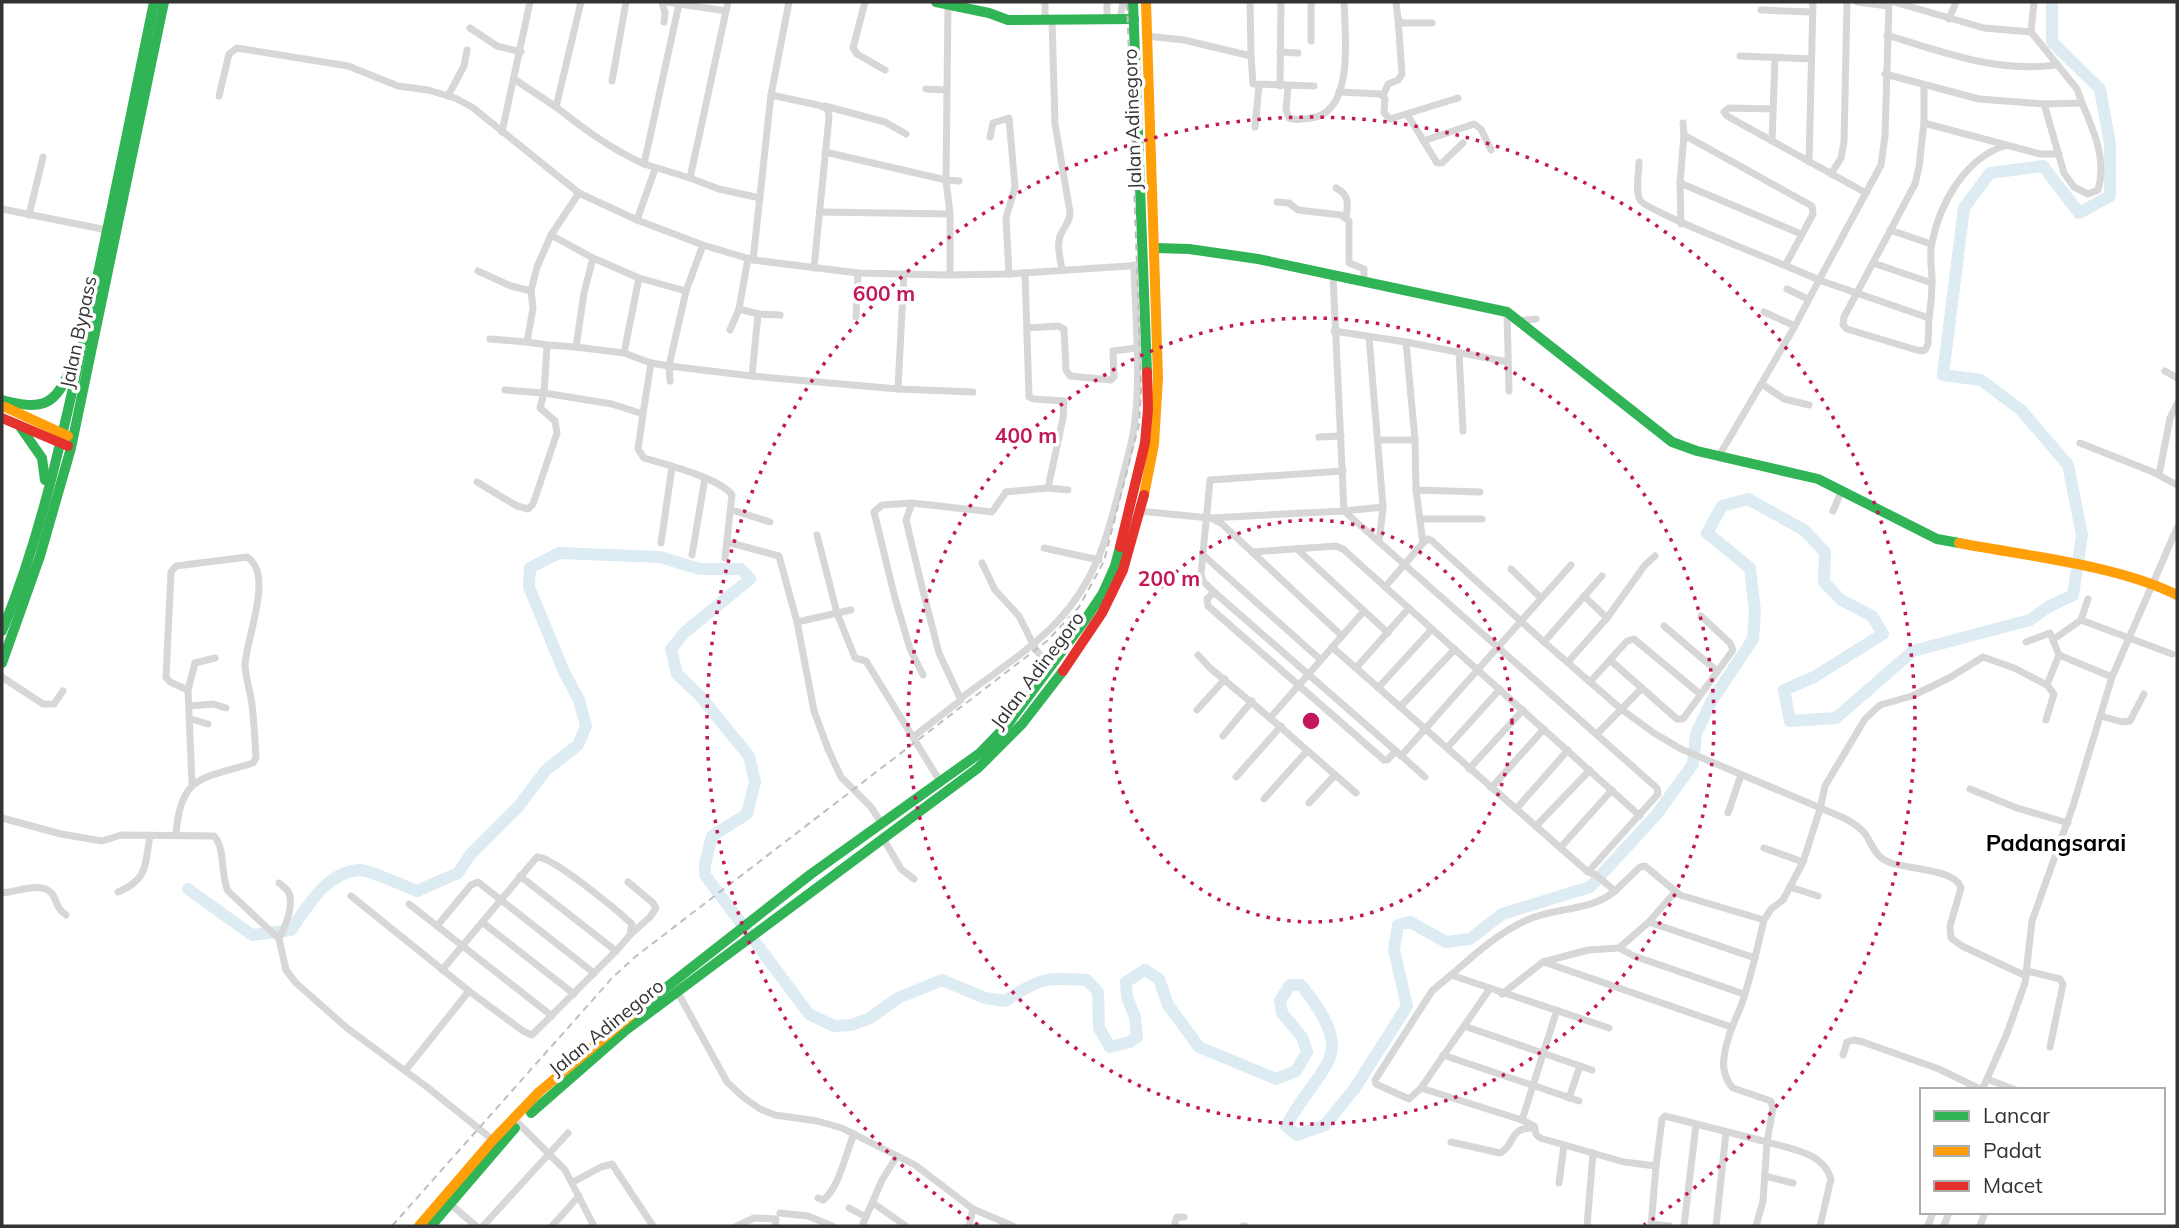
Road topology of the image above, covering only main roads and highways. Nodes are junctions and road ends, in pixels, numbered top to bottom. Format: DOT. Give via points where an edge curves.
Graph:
graph roads {
  1 [pos="154,2"];
  2 [pos="164,2"];
  3 [pos="936,2"];
  4 [pos="1133,2"];
  5 [pos="1146,2"];
  6 [pos="1134,19"];
  7 [pos="124,170"];
  8 [pos="1155,248"];
  9 [pos="86,324"];
  10 [pos="1152,337"];
  11 [pos="1153,356"];
  12 [pos="2,403"];
  13 [pos="2,418"];
  14 [pos="21,428"];
  15 [pos="62,439"];
  16 [pos="72,443"];
  17 [pos="36,528"];
  18 [pos="2177,594"];
  19 [pos="2,631"];
  20 [pos="2,663"];
  21 [pos="925,801"];
  22 [pos="908,813"];
  23 [pos="623,1026"];
  24 [pos="419,1226"];
  25 [pos="431,1226"];
  1 -- 7 [label="main road, Jalan Bypass"];
  2 -- 7 [label="main road, Jalan Bypass"];
  3 -- 6 [label="main road" via="1008,20"];
  4 -- 6 [label="main road"];
  5 -- 8 [label="main road, Jalan Adinegoro"];
  6 -- 10 [label="main road" via="1139,265"];
  7 -- 9 [label="main road, Jalan Bypass"];
  7 -- 16 [label="main road, Jalan Bypass"];
  8 -- 10 [label="main road, Jalan Adinegoro"];
  8 -- 18 [label="main road" via="1258,259 1507,312 1662,436 1681,446 1818,479 1937,539 2086,567 2153,583"];
  9 -- 12 [label="main road" via="64,387 55,399 41,407"];
  9 -- 15 [label="main road, Jalan Bypass"];
  10 -- 11 [label="main road"];
  11 -- 21 [label="main road" via="1145,443 1115,566 1102,593 1008,724"];
  11 -- 21 [label="main road, Jalan Adinegoro" via="1158,409 1154,444 1123,570 1102,613 1045,696 1001,746 978,768"];
  12 -- 15 [label="main road"];
  13 -- 14 [label="main road"];
  14 -- 15 [label="main road"];
  14 -- 17 [label="main road" via="46,465"];
  15 -- 16 [label="main road"];
  15 -- 17 [label="main road, Jalan Bypass"];
  16 -- 20 [label="main road, Jalan Bypass" via="50,526"];
  17 -- 19 [label="main road, Jalan Bypass"];
  21 -- 22 [label="main road"];
  22 -- 23 [label="main road, Jalan Adinegoro" via="883,837 732,950"];
  22 -- 23 [label="main road, Jalan Adinegoro" via="882,824 765,909"];
  23 -- 24 [label="main road, Jalan Adinegoro" via="539,1093"];
  23 -- 25 [label="main road, Jalan Adinegoro" via="519,1124"];
}
